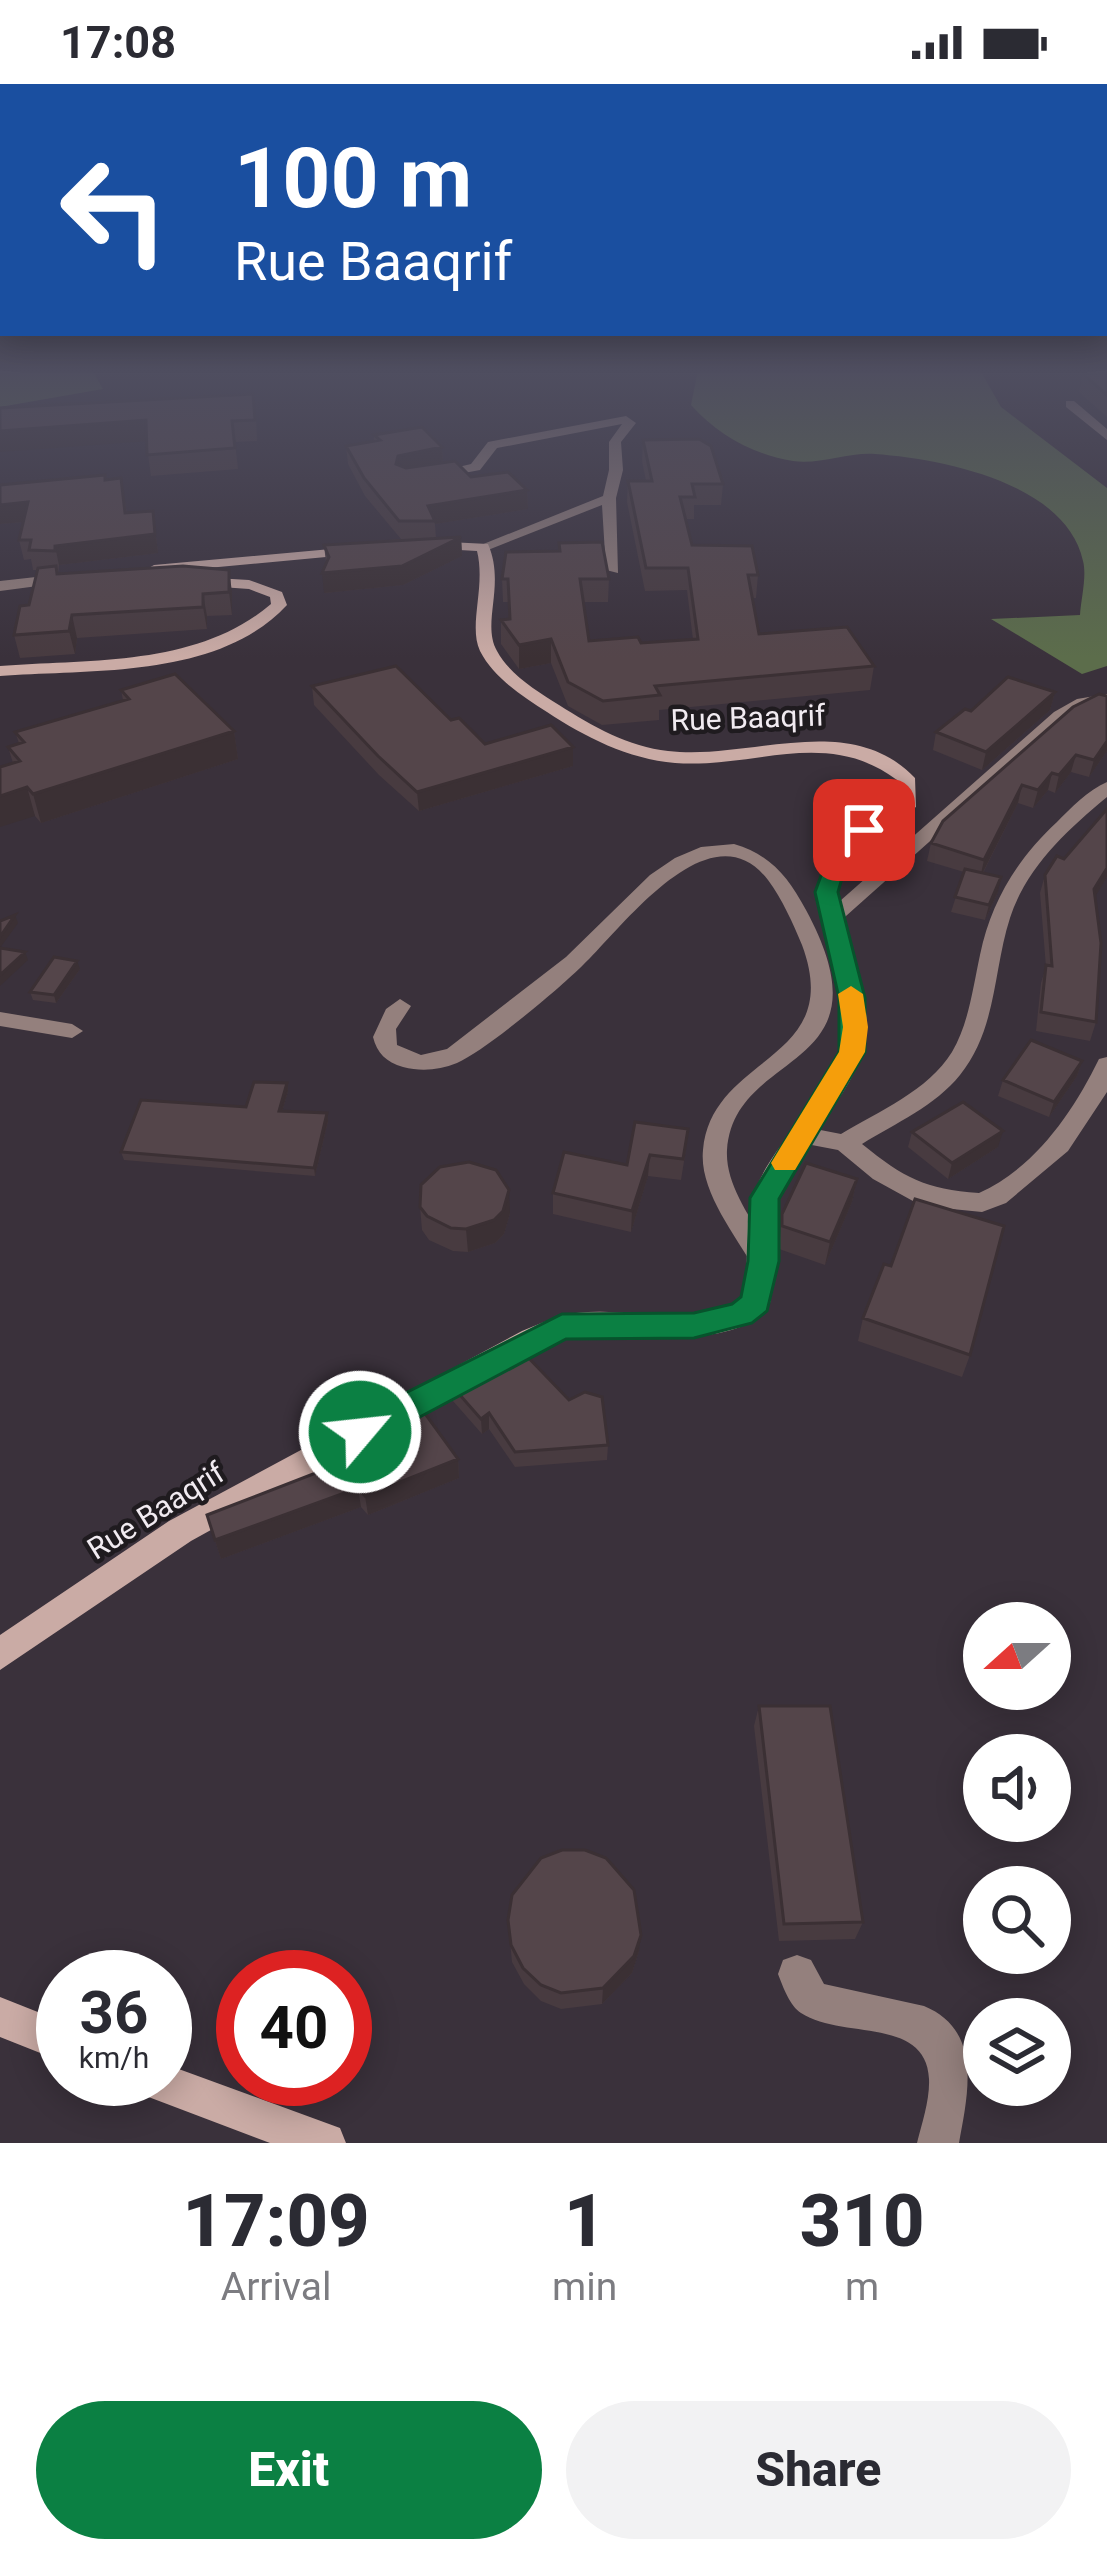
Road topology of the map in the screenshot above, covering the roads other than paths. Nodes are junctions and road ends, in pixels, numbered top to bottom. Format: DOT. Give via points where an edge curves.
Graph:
graph roads {
  1 [pos="476,466"];
  2 [pos="616,466"];
  3 [pos="407,478"];
  4 [pos="609,498"];
  5 [pos="412,546"];
  6 [pos="483,547"];
  7 [pos="367,550"];
  8 [pos="613,570"];
  9 [pos="92,575"];
  10 [pos="0,586"];
  11 [pos="0,671"];
  12 [pos="1107,699"];
  13 [pos="1107,788"];
  14 [pos="830,920"];
  15 [pos="400,1006"];
  16 [pos="0,1019"];
  17 [pos="72,1031"];
  18 [pos="1107,1065"];
  19 [pos="806,1136"];
  20 [pos="845,1143"];
  21 [pos="764,1261"];
  22 [pos="0,1654"];
  23 [pos="797,1974"];
  24 [pos="0,2017"];
  25 [pos="36,2031"];
  26 [pos="192,2094"];
  27 [pos="325,2143"];
  28 [pos="938,2143"];
  1 -- 3 [label="street"];
  2 -- 4 [label="street"];
  4 -- 6 [label="street"];
  4 -- 8 [label="street"];
  5 -- 6 [label="street"];
  6 -- 14 [label="street, Rue Baaqrif" via="486,646 513,680 612,743 672,758 815,745 858,750 907,778 909,803 864,830 837,859 826,892"];
  7 -- 11 [label="street" via="137,570 173,581 244,583 267,589 279,605 257,628 219,644"];
  9 -- 10 [label="street"];
  12 -- 14 [label="street" via="1060,716"];
  13 -- 20 [label="street" via="1013,886 970,1038 952,1069"];
  14 -- 19 [label="street, Rue Baaqrif" via="856,1027 852,1052"];
  15 -- 21 [label="street" via="386,1020 384,1045 419,1063 448,1059 572,964 674,866 713,852 759,861 809,935 824,986 808,1038 732,1108 715,1149 729,1197"];
  16 -- 17 [label="street"];
  18 -- 20 [label="street" via="1059,1144 982,1203 931,1199"];
  19 -- 20 [label="street"];
  19 -- 21 [label="street, Rue Baaqrif" via="764,1198"];
  21 -- 22 [label="street, Rue Baaqrif" via="756,1303 741,1315 694,1325 574,1324 532,1339 180,1532"];
  23 -- 28 [label="street" via="815,2002 936,2032 951,2075"];
  24 -- 25 [label="street"];
  26 -- 27 [label="street"];
}
